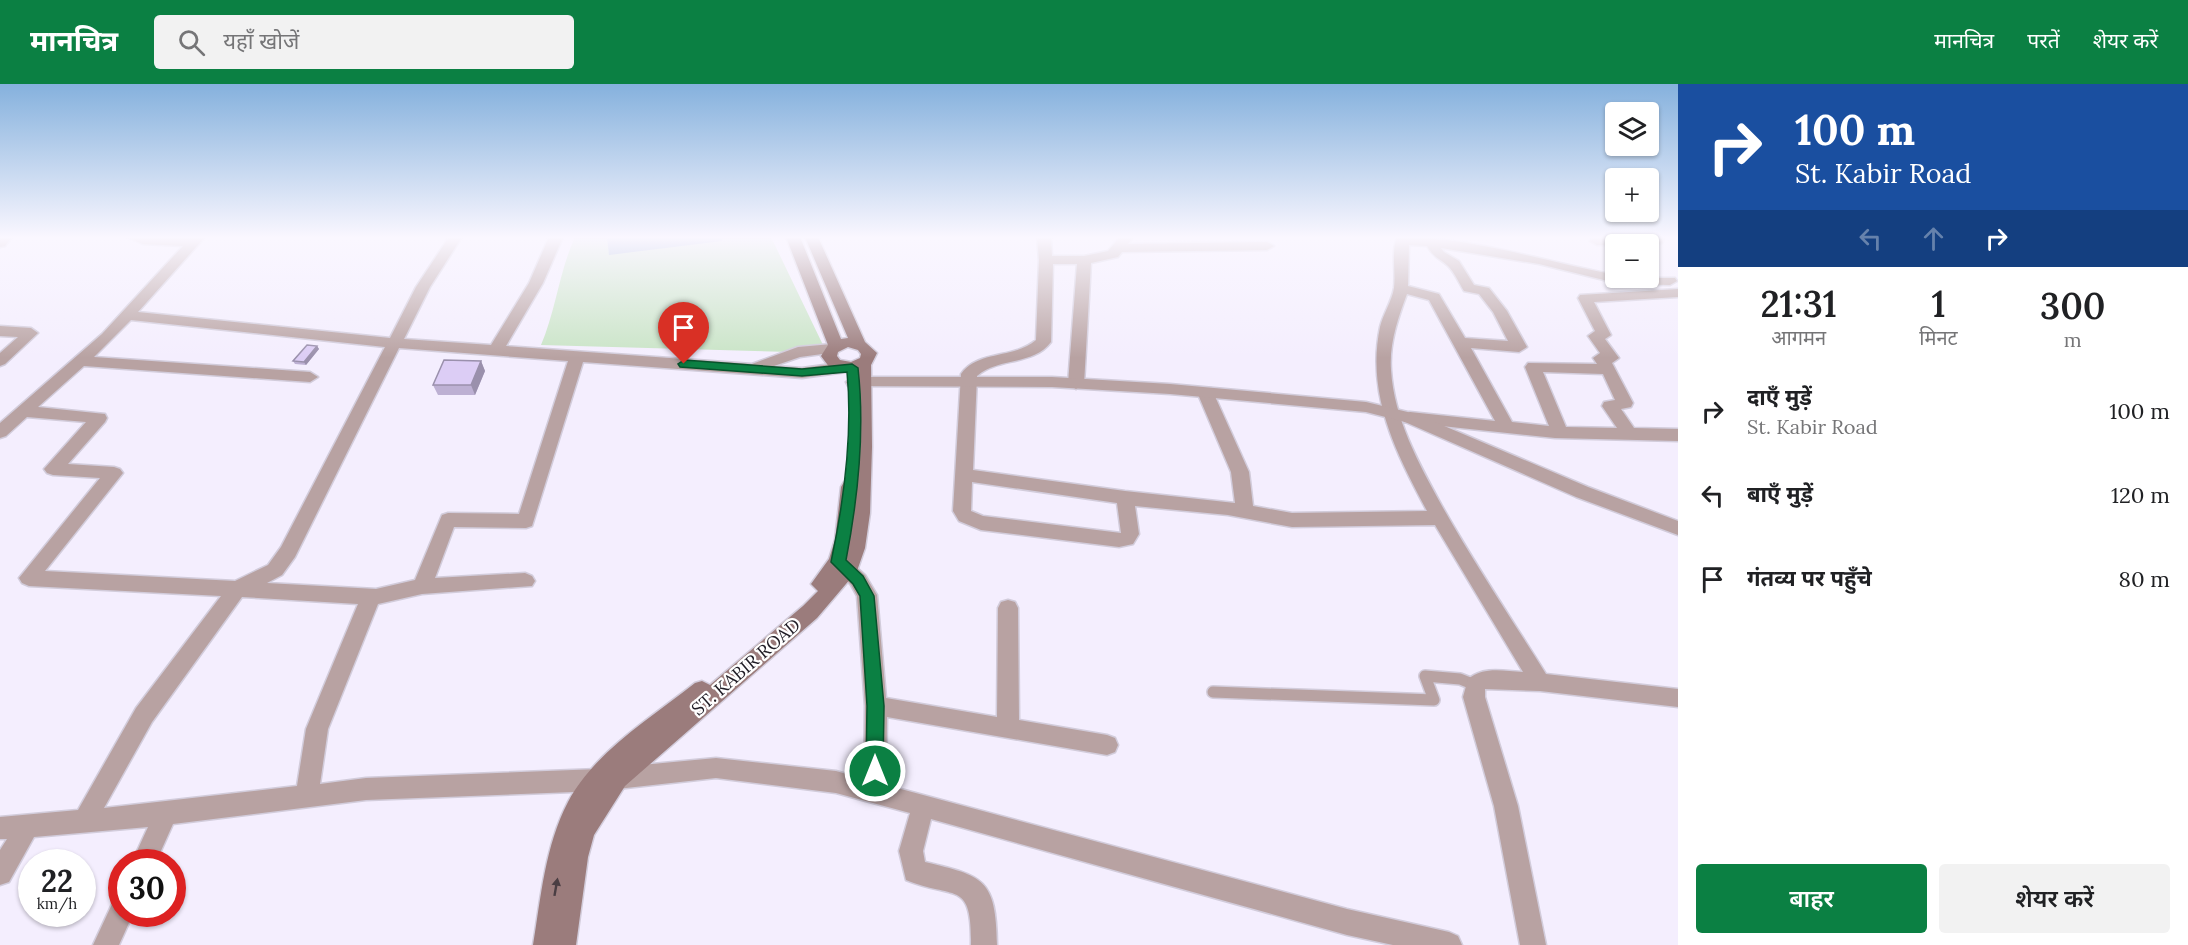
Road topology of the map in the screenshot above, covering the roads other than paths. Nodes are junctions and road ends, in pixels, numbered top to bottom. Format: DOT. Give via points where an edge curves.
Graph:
graph roads {
  1 [pos="162,277"];
  2 [pos="429,277"];
  3 [pos="538,277"];
  4 [pos="808,277"];
  5 [pos="829,277"];
  6 [pos="1045,277"];
  7 [pos="1083,277"];
  8 [pos="1401,277"];
  9 [pos="1463,277"];
  10 [pos="1608,277"];
  11 [pos="1661,277"];
  12 [pos="1675,286"];
  13 [pos="1401,288"];
  14 [pos="128,315"];
  15 [pos="0,331"];
  16 [pos="393,342"];
  17 [pos="1460,342"];
  18 [pos="858,343"];
  19 [pos="834,347"];
  20 [pos="496,350"];
  21 [pos="577,356"];
  22 [pos="0,361"];
  23 [pos="81,361"];
  24 [pos="748,369"];
  25 [pos="1608,369"];
  26 [pos="856,373"];
  27 [pos="310,377"];
  28 [pos="967,381"];
  29 [pos="1076,384"];
  30 [pos="1205,392"];
  31 [pos="23,411"];
  32 [pos="1391,413"];
  33 [pos="1410,418"];
  34 [pos="1507,428"];
  35 [pos="0,432"];
  36 [pos="1560,432"];
  37 [pos="1629,433"];
  38 [pos="1678,435"];
  39 [pos="964,475"];
  40 [pos="1125,498"];
  41 [pos="1245,511"];
  42 [pos="1440,518"];
  43 [pos="1678,528"];
  44 [pos="843,567"];
  45 [pos="525,581"];
  46 [pos="422,586"];
  47 [pos="237,589"];
  48 [pos="371,597"];
  49 [pos="1008,608"];
  50 [pos="1540,682"];
  51 [pos="1475,685"];
  52 [pos="1213,692"];
  53 [pos="1678,698"];
  54 [pos="876,706"];
  55 [pos="1008,728"];
  56 [pos="1107,745"];
  57 [pos="608,779"];
  58 [pos="875,793"];
  59 [pos="307,797"];
  60 [pos="923,806"];
  61 [pos="166,813"];
  62 [pos="85,820"];
  63 [pos="28,825"];
  64 [pos="0,828"];
  65 [pos="150,849"];
  66 [pos="0,873"];
  67 [pos="114,927"];
  68 [pos="106,945"];
  69 [pos="546,945"];
  70 [pos="563,945"];
  71 [pos="984,945"];
  72 [pos="1449,945"];
  73 [pos="1533,945"];
  1 -- 14 [label="street"];
  2 -- 16 [label="street"];
  3 -- 20 [label="street"];
  4 -- 19 [label="main road"];
  5 -- 18 [label="main road"];
  6 -- 28 [label="street" via="1043,342 1027,353 980,366"];
  7 -- 29 [label="street"];
  8 -- 13 [label="street"];
  9 -- 17 [label="street" via="1469,288 1484,291 1500,311 1519,347"];
  10 -- 12 [label="street"];
  11 -- 12 [label="street"];
  12 -- 25 [label="street" via="1585,298 1604,335 1595,336 1611,358 1601,358"];
  13 -- 17 [label="street" via="1434,297"];
  13 -- 32 [label="street" via="1388,327 1383,369"];
  14 -- 16 [label="street"];
  14 -- 23 [label="street"];
  15 -- 22 [label="street" via="31,333"];
  16 -- 20 [label="street"];
  16 -- 47 [label="street" via="288,552 275,570"];
  17 -- 34 [label="street"];
  18 -- 19 [label="main road"];
  18 -- 26 [label="main road" via="868,353 867,361"];
  19 -- 24 [label="street" via="798,352"];
  19 -- 26 [label="main road" via="831,360"];
  20 -- 21 [label="street"];
  21 -- 24 [label="street"];
  21 -- 46 [label="street" via="526,521 448,520"];
  23 -- 27 [label="street"];
  23 -- 31 [label="street"];
  24 -- 26 [label="street"];
  25 -- 36 [label="street" via="1533,367"];
  25 -- 37 [label="street" via="1625,403 1610,406"];
  26 -- 28 [label="street"];
  26 -- 44 [label="main road, ST. KABIR ROAD" via="861,513 856,548"];
  28 -- 29 [label="street"];
  28 -- 39 [label="street"];
  29 -- 30 [label="street"];
  30 -- 32 [label="street" via="1328,402"];
  30 -- 41 [label="street" via="1240,472"];
  31 -- 35 [label="street"];
  31 -- 47 [label="street" via="99,418 53,469 114,473 29,578"];
  32 -- 33 [label="street"];
  32 -- 42 [label="street" via="1409,461"];
  33 -- 34 [label="street"];
  33 -- 43 [label="street" via="1582,492"];
  34 -- 36 [label="street"];
  36 -- 37 [label="street"];
  37 -- 38 [label="street"];
  39 -- 40 [label="street"];
  39 -- 40 [label="street" via="962,511 981,523 1126,539 1130,534"];
  40 -- 41 [label="street"];
  41 -- 42 [label="street" via="1292,520"];
  42 -- 50 [label="street"];
  44 -- 54 [label="street" via="858,580 867,596"];
  44 -- 57 [label="main road, ST. KABIR ROAD" via="810,612"];
  45 -- 46 [label="street"];
  46 -- 48 [label="street"];
  47 -- 48 [label="street"];
  47 -- 62 [label="street" via="144,715"];
  48 -- 59 [label="street" via="317,729"];
  49 -- 55 [label="street"];
  50 -- 51 [label="street" via="1483,679"];
  50 -- 53 [label="street"];
  51 -- 52 [label="lane" via="1460,679 1425,676 1434,700"];
  51 -- 73 [label="street" via="1474,697 1506,806"];
  54 -- 55 [label="street"];
  54 -- 58 [label="street"];
  55 -- 56 [label="street"];
  57 -- 58 [label="street" via="716,768 836,782"];
  57 -- 59 [label="street" via="366,789"];
  69 -- 57 [label="main road, ST. KABIR ROAD, one-way" via="561,859 576,809"];
  57 -- 70 [label="main road, ST. KABIR ROAD" via="583,830"];
  58 -- 60 [label="street"];
  59 -- 61 [label="street"];
  60 -- 71 [label="street" via="911,851 915,871 960,881 976,893 984,915"];
  60 -- 72 [label="street" via="1347,922"];
  61 -- 62 [label="street"];
  61 -- 65 [label="street"];
  62 -- 63 [label="street"];
  63 -- 64 [label="street"];
  63 -- 66 [label="street"];
  67 -- 68 [label="street"];
}
